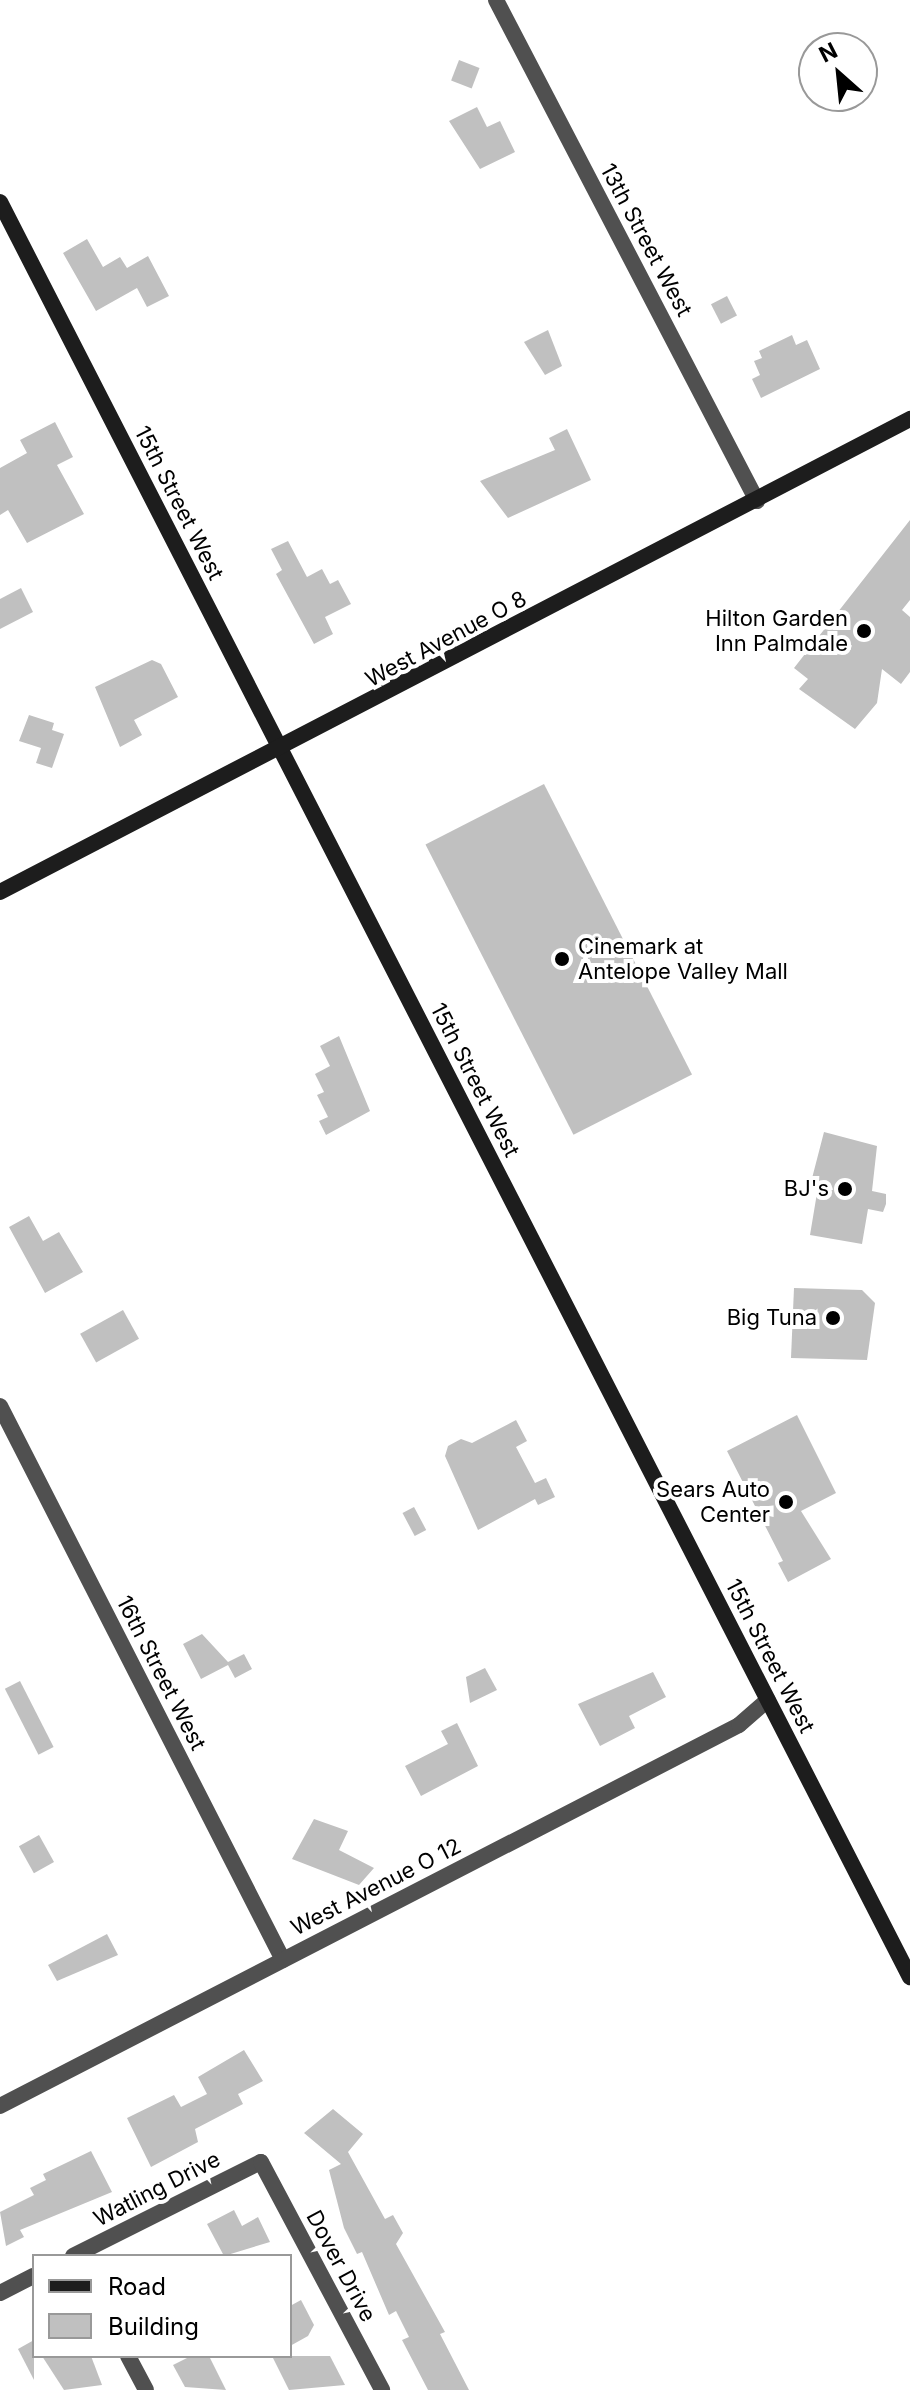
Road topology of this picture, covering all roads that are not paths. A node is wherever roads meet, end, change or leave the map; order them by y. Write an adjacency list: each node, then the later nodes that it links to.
1 (496, 0): 4 (street, 13th Street West)
2 (0, 202): 5 (street, 15th Street West)
3 (910, 419): 4 (street, West Avenue O 8)
4 (757, 501): 5 (street, West Avenue O 8)
5 (281, 750): 6 (street, West Avenue O 8); 8 (street, 15th Street West)
6 (0, 892)
7 (0, 1406): 9 (street, 16th Street West)
8 (768, 1700): 9 (street, West Avenue O 12); 10 (street, 15th Street West)
9 (283, 1960): 11 (street, West Avenue O 12)
10 (910, 1977)
11 (0, 2106)
12 (261, 2162): 13 (street, Watling Drive); 18 (street, Dover Drive)
13 (79, 2254)
14 (32, 2277): 15 (street)
15 (0, 2293)
16 (129, 2358): 17 (street)
17 (146, 2390)
18 (382, 2390)

